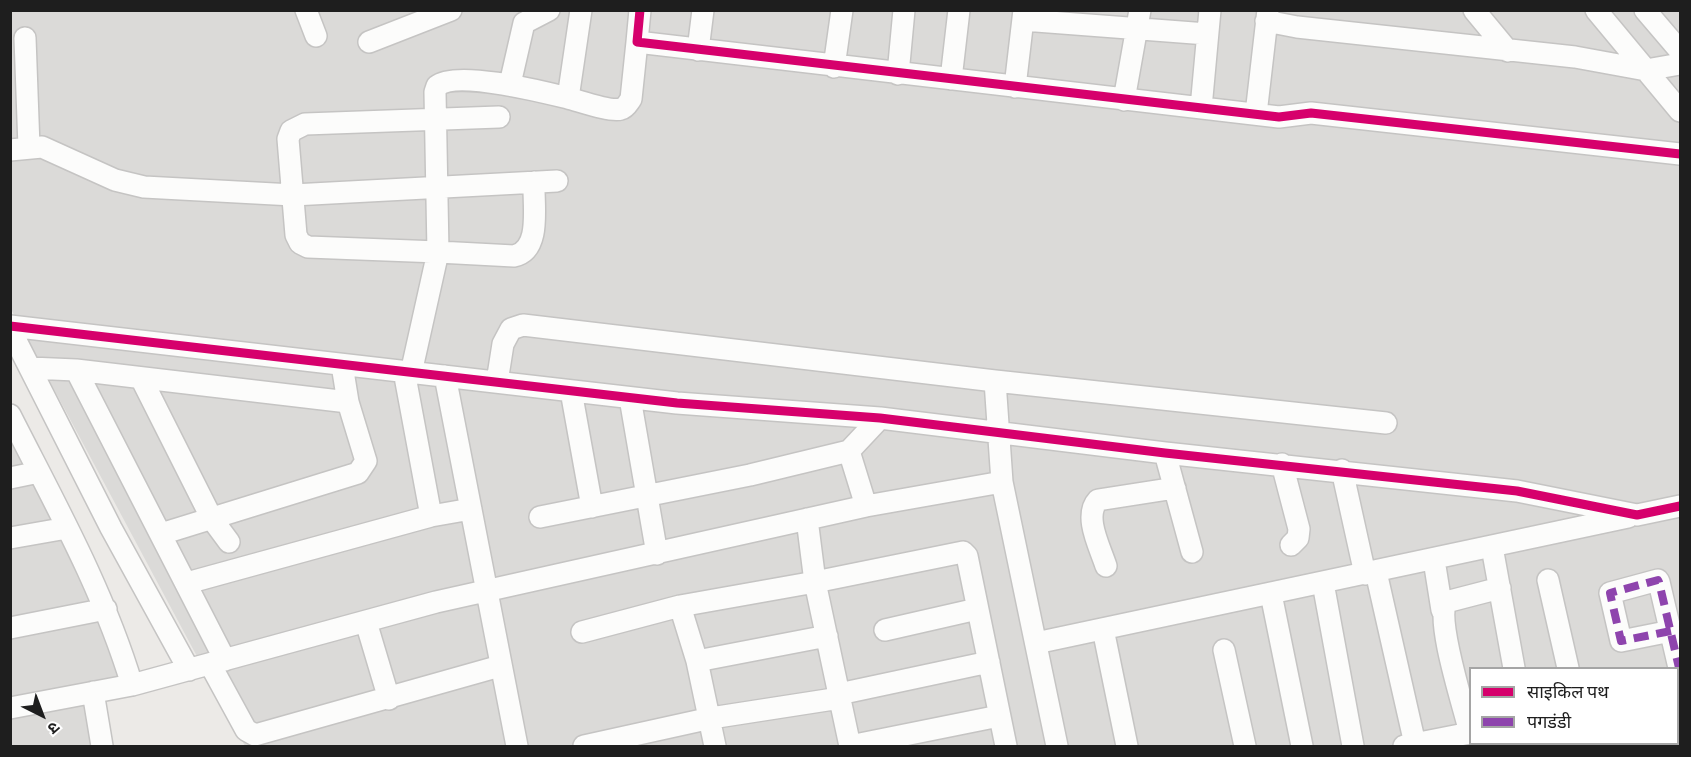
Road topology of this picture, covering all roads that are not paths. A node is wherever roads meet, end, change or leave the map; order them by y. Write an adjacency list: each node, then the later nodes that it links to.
1 (306, 10): 18 (street)
2 (451, 10): 20 (street)
3 (549, 10): 30 (street)
4 (581, 10): 32 (street)
5 (640, 10): 21 (street)
6 (703, 10): 22 (street)
7 (842, 10): 26 (street)
8 (904, 10): 28 (street)
9 (959, 10): 29 (street)
10 (1209, 10): 17 (street)
11 (1474, 10): 23 (street)
12 (1596, 10): 27 (street)
13 (1645, 10): 24 (street)
14 (1023, 15): 16 (street); 31 (street)
15 (1267, 16): 23 (street); 36 (street)
16 (1139, 20): 17 (street); 33 (street)
17 (1207, 34): 34 (street)
18 (316, 36)
19 (25, 38): 39 (street)
20 (369, 42)
21 (637, 42): 22 (street); 32 (street)
22 (698, 50): 26 (street)
23 (1508, 51): 27 (street)
24 (1680, 51)
25 (1680, 64): 27 (street)
26 (834, 67): 28 (street)
27 (1646, 69): 35 (street)
28 (898, 74): 29 (street)
29 (951, 79): 31 (street)
30 (510, 84): 32 (street); 38 (street)
31 (1015, 87): 33 (street)
32 (568, 99)
33 (1124, 100): 34 (street)
34 (1201, 108): 36 (street)
35 (1680, 111)
36 (1256, 114): 40 (street)
37 (499, 117): 38 (street)
38 (437, 119): 43 (street); 44 (street)
39 (20, 148): 44 (street)
40 (1680, 153)
41 (558, 181): 42 (street)
42 (534, 182): 43 (street); 45 (street)
43 (438, 188): 44 (street); 45 (street)
44 (293, 195): 45 (street)
45 (438, 252): 50 (street)
46 (10, 328): 47 (street); 48 (street)
47 (342, 365): 50 (street); 57 (street)
48 (30, 368): 49 (street); 118 (street)
49 (75, 370): 52 (street); 81 (street)
50 (408, 372): 51 (street); 76 (street)
51 (445, 376): 54 (street); 74 (street)
52 (141, 378): 57 (street); 78 (street)
53 (995, 381): 54 (street); 60 (street); 61 (street)
54 (497, 382): 55 (street)
55 (572, 391): 56 (street); 73 (street)
56 (630, 398): 59 (street); 70 (street)
57 (348, 402): 78 (street)
58 (10, 415): 66 (street)
59 (880, 418): 61 (street); 62 (street)
60 (1386, 423)
61 (998, 431): 63 (street); 68 (street)
62 (849, 451): 70 (street); 71 (street)
63 (1165, 453): 64 (street); 69 (street)
64 (1282, 464): 65 (street); 84 (street)
65 (1342, 470): 75 (street); 90 (street)
66 (39, 472): 67 (street); 80 (street)
67 (10, 478)
68 (1002, 482): 71 (street); 109 (street)
69 (1174, 488): 86 (street); 89 (street)
70 (647, 496): 73 (street); 87 (street)
71 (866, 506): 79 (street)
72 (1680, 506): 75 (street)
73 (592, 507): 77 (street)
74 (471, 509): 76 (street); 96 (street)
75 (1638, 515): 85 (street)
76 (431, 516): 94 (street)
77 (540, 517)
78 (212, 519): 81 (street); 83 (street)
79 (807, 519): 87 (street); 92 (street)
80 (67, 528): 82 (street); 99 (street)
81 (161, 534): 94 (street)
82 (10, 538)
83 (229, 542)
84 (1291, 545)
85 (1492, 547): 88 (street); 95 (street)
86 (1192, 552)
87 (657, 554): 96 (street)
88 (1434, 560): 90 (street); 101 (street)
89 (1106, 566)
90 (1370, 573): 93 (street); 128 (street)
91 (1548, 580): 116 (street)
92 (815, 582): 98 (street); 100 (street); 108 (street)
93 (1323, 583): 97 (street); 139 (street)
94 (187, 584): 112 (street)
95 (1500, 588): 101 (street); 115 (street)
96 (487, 591): 102 (street); 114 (street)
97 (1271, 594): 104 (street); 138 (street)
98 (680, 606): 107 (street); 111 (street)
99 (106, 609): 103 (street); 119 (street)
100 (977, 609): 105 (street); 113 (street)
101 (1442, 610): 126 (street)
102 (366, 622): 112 (street); 122 (street)
103 (10, 628)
104 (1103, 629): 109 (street); 136 (street)
105 (885, 630)
106 (1671, 631): 117 (street)
107 (582, 632)
108 (827, 636): 111 (street); 121 (street)
109 (1036, 643): 135 (street)
110 (1224, 650): 137 (street)
111 (697, 661): 125 (street)
112 (218, 662): 118 (street); 122 (street)
113 (988, 662): 121 (street); 124 (street)
114 (500, 666): 122 (street); 131 (street)
115 (1514, 667)
116 (1568, 667)
117 (1679, 667)
118 (189, 670): 119 (street)
119 (132, 685): 120 (street)
120 (93, 692): 123 (street); 130 (street)
121 (839, 696): 125 (street); 129 (street)
122 (389, 699)
123 (10, 708)
124 (999, 716): 129 (street); 134 (street)
125 (711, 718): 132 (street); 133 (street)
126 (1469, 729)
127 (1469, 733): 128 (street)
128 (1410, 745)
129 (850, 746)
130 (102, 747)
131 (517, 747)
132 (584, 747)
133 (715, 747)
134 (1006, 747)
135 (1057, 747)
136 (1126, 747)
137 (1245, 747)
138 (1302, 747)
139 (1353, 747)

